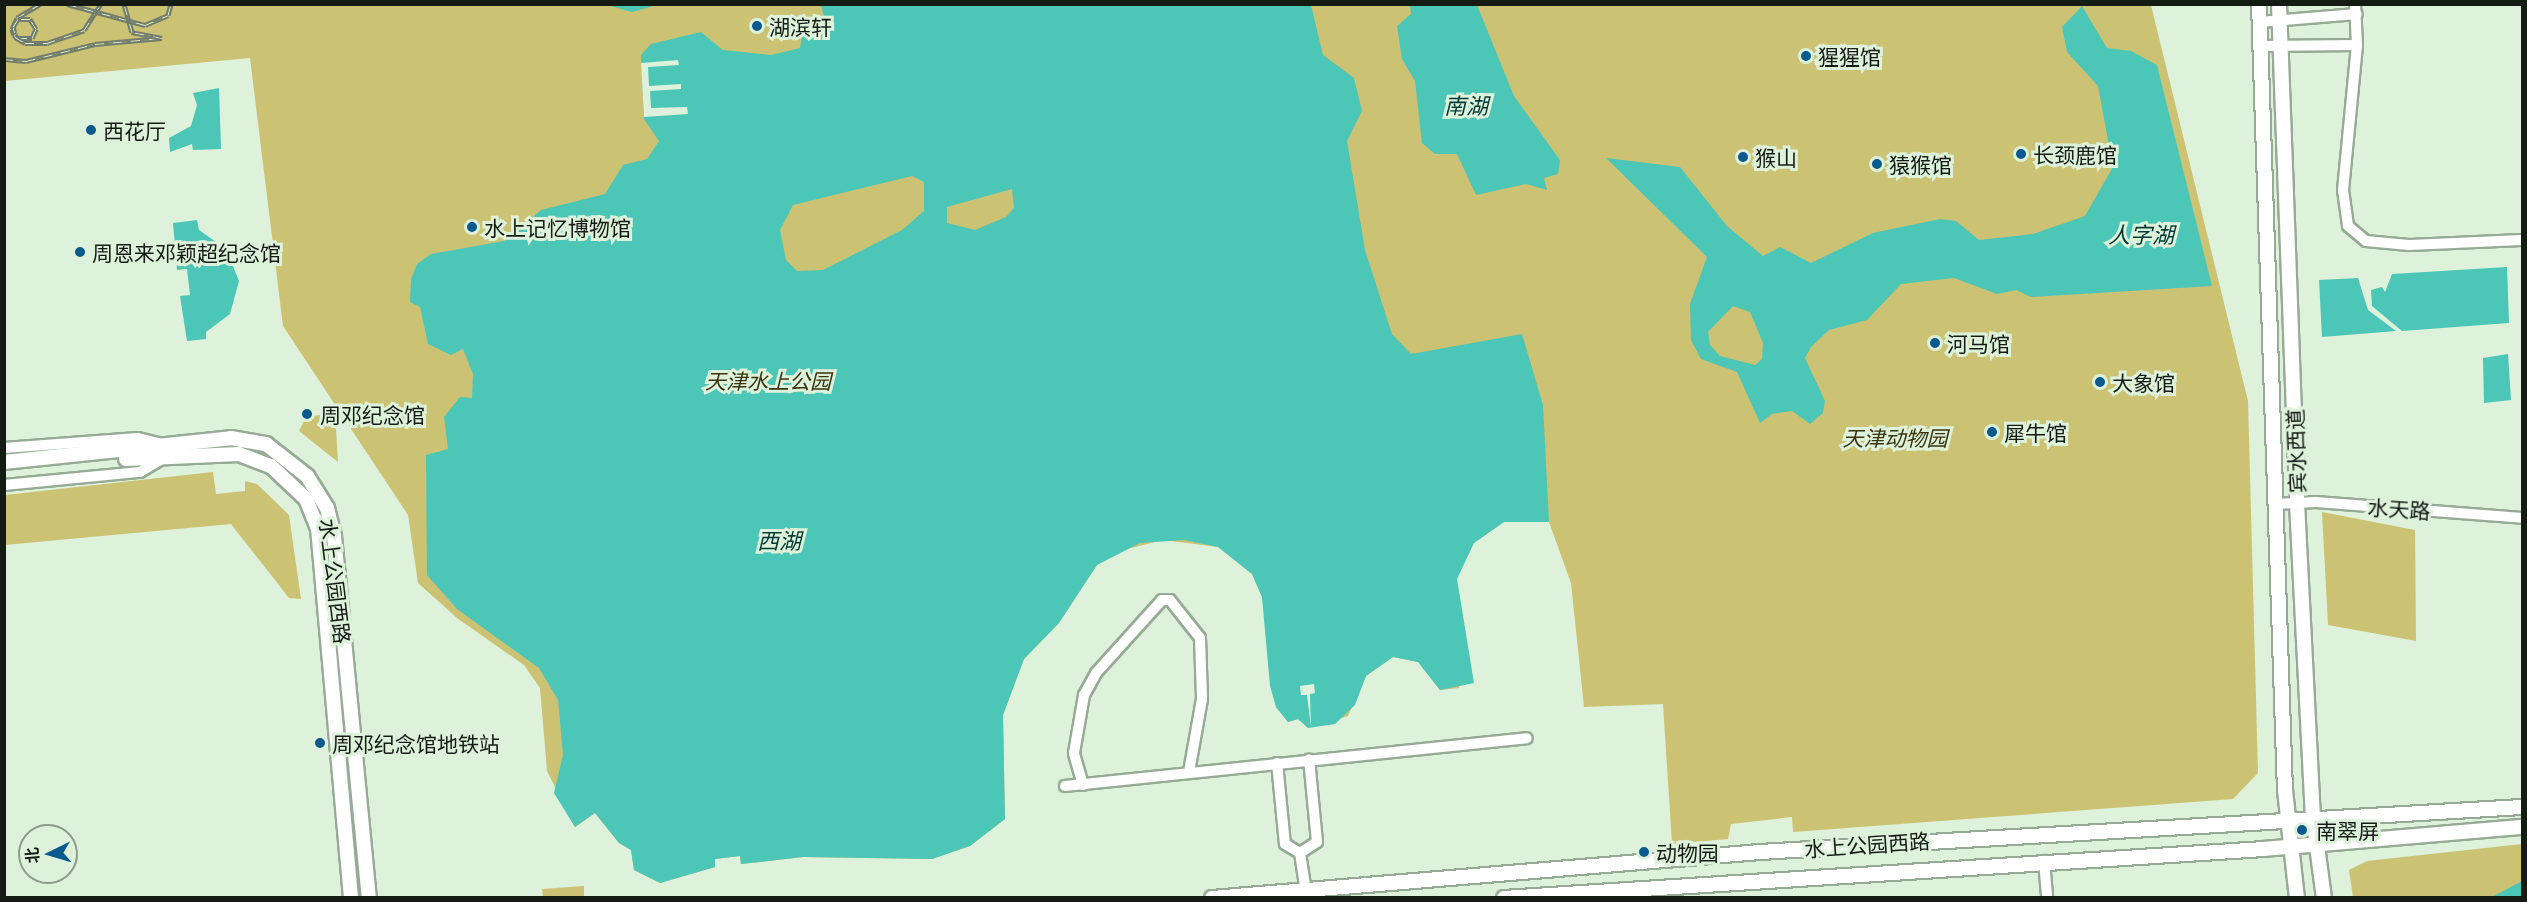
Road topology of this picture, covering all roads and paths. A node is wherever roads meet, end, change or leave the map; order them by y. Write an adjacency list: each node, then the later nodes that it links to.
1 (2259, 4): 5 (main road, 宾水西道)
2 (2279, 4): 4 (main road, 宾水西道)
3 (2356, 9): 4 (street); 7 (street)
4 (2280, 20): 5 (street); 6 (main road, 宾水西道)
5 (2260, 22): 8 (main road, 宾水西道)
6 (2281, 45): 7 (street); 8 (street); 15 (main road, 宾水西道)
7 (2357, 45): 9 (street)
8 (2260, 46): 16 (main road, 宾水西道)
9 (2523, 240)
10 (4, 448): 11 (street)
11 (162, 451): 12 (main road, 水上公园西路); 13 (main road, 水上公园西路); 14 (street); 34 (main road, 水上公园西路); 35 (main road, 水上公园西路)
12 (4, 462)
13 (4, 471)
14 (4, 485)
15 (2297, 503): 16 (street, 水天路); 17 (street, 水天路); 25 (main road, 宾水西道)
16 (2275, 504): 26 (main road, 宾水西道)
17 (2523, 518)
18 (1527, 738): 19 (street)
19 (1309, 759): 20 (street); 30 (street)
20 (1277, 763): 21 (street); 30 (street)
21 (1189, 772): 22 (street); 22 (street)
22 (1083, 784): 23 (street)
23 (1065, 786)
24 (2523, 807): 25 (main road, 水上公园西路)
25 (2313, 816): 26 (main road, 水上公园西路); 28 (main road, 宾水西道)
26 (2287, 817): 29 (main road, 宾水西道); 32 (main road, 水上公园西路)
27 (2523, 827): 28 (main road, 水上公园西路)
28 (2316, 845): 29 (main road, 水上公园西路); 40 (main road, 宾水西道)
29 (2288, 847): 31 (main road, 水上公园西路); 39 (main road, 宾水西道)
30 (1300, 853): 32 (street)
31 (2044, 861): 33 (main road, 水上公园西路); 38 (street)
32 (1305, 894): 36 (main road, 水上公园西路)
33 (1578, 895): 37 (main road, 水上公园西路)
34 (351, 897)
35 (369, 897)
36 (1212, 897)
37 (1504, 897)
38 (2047, 897)
39 (2298, 897)
40 (2324, 897)

